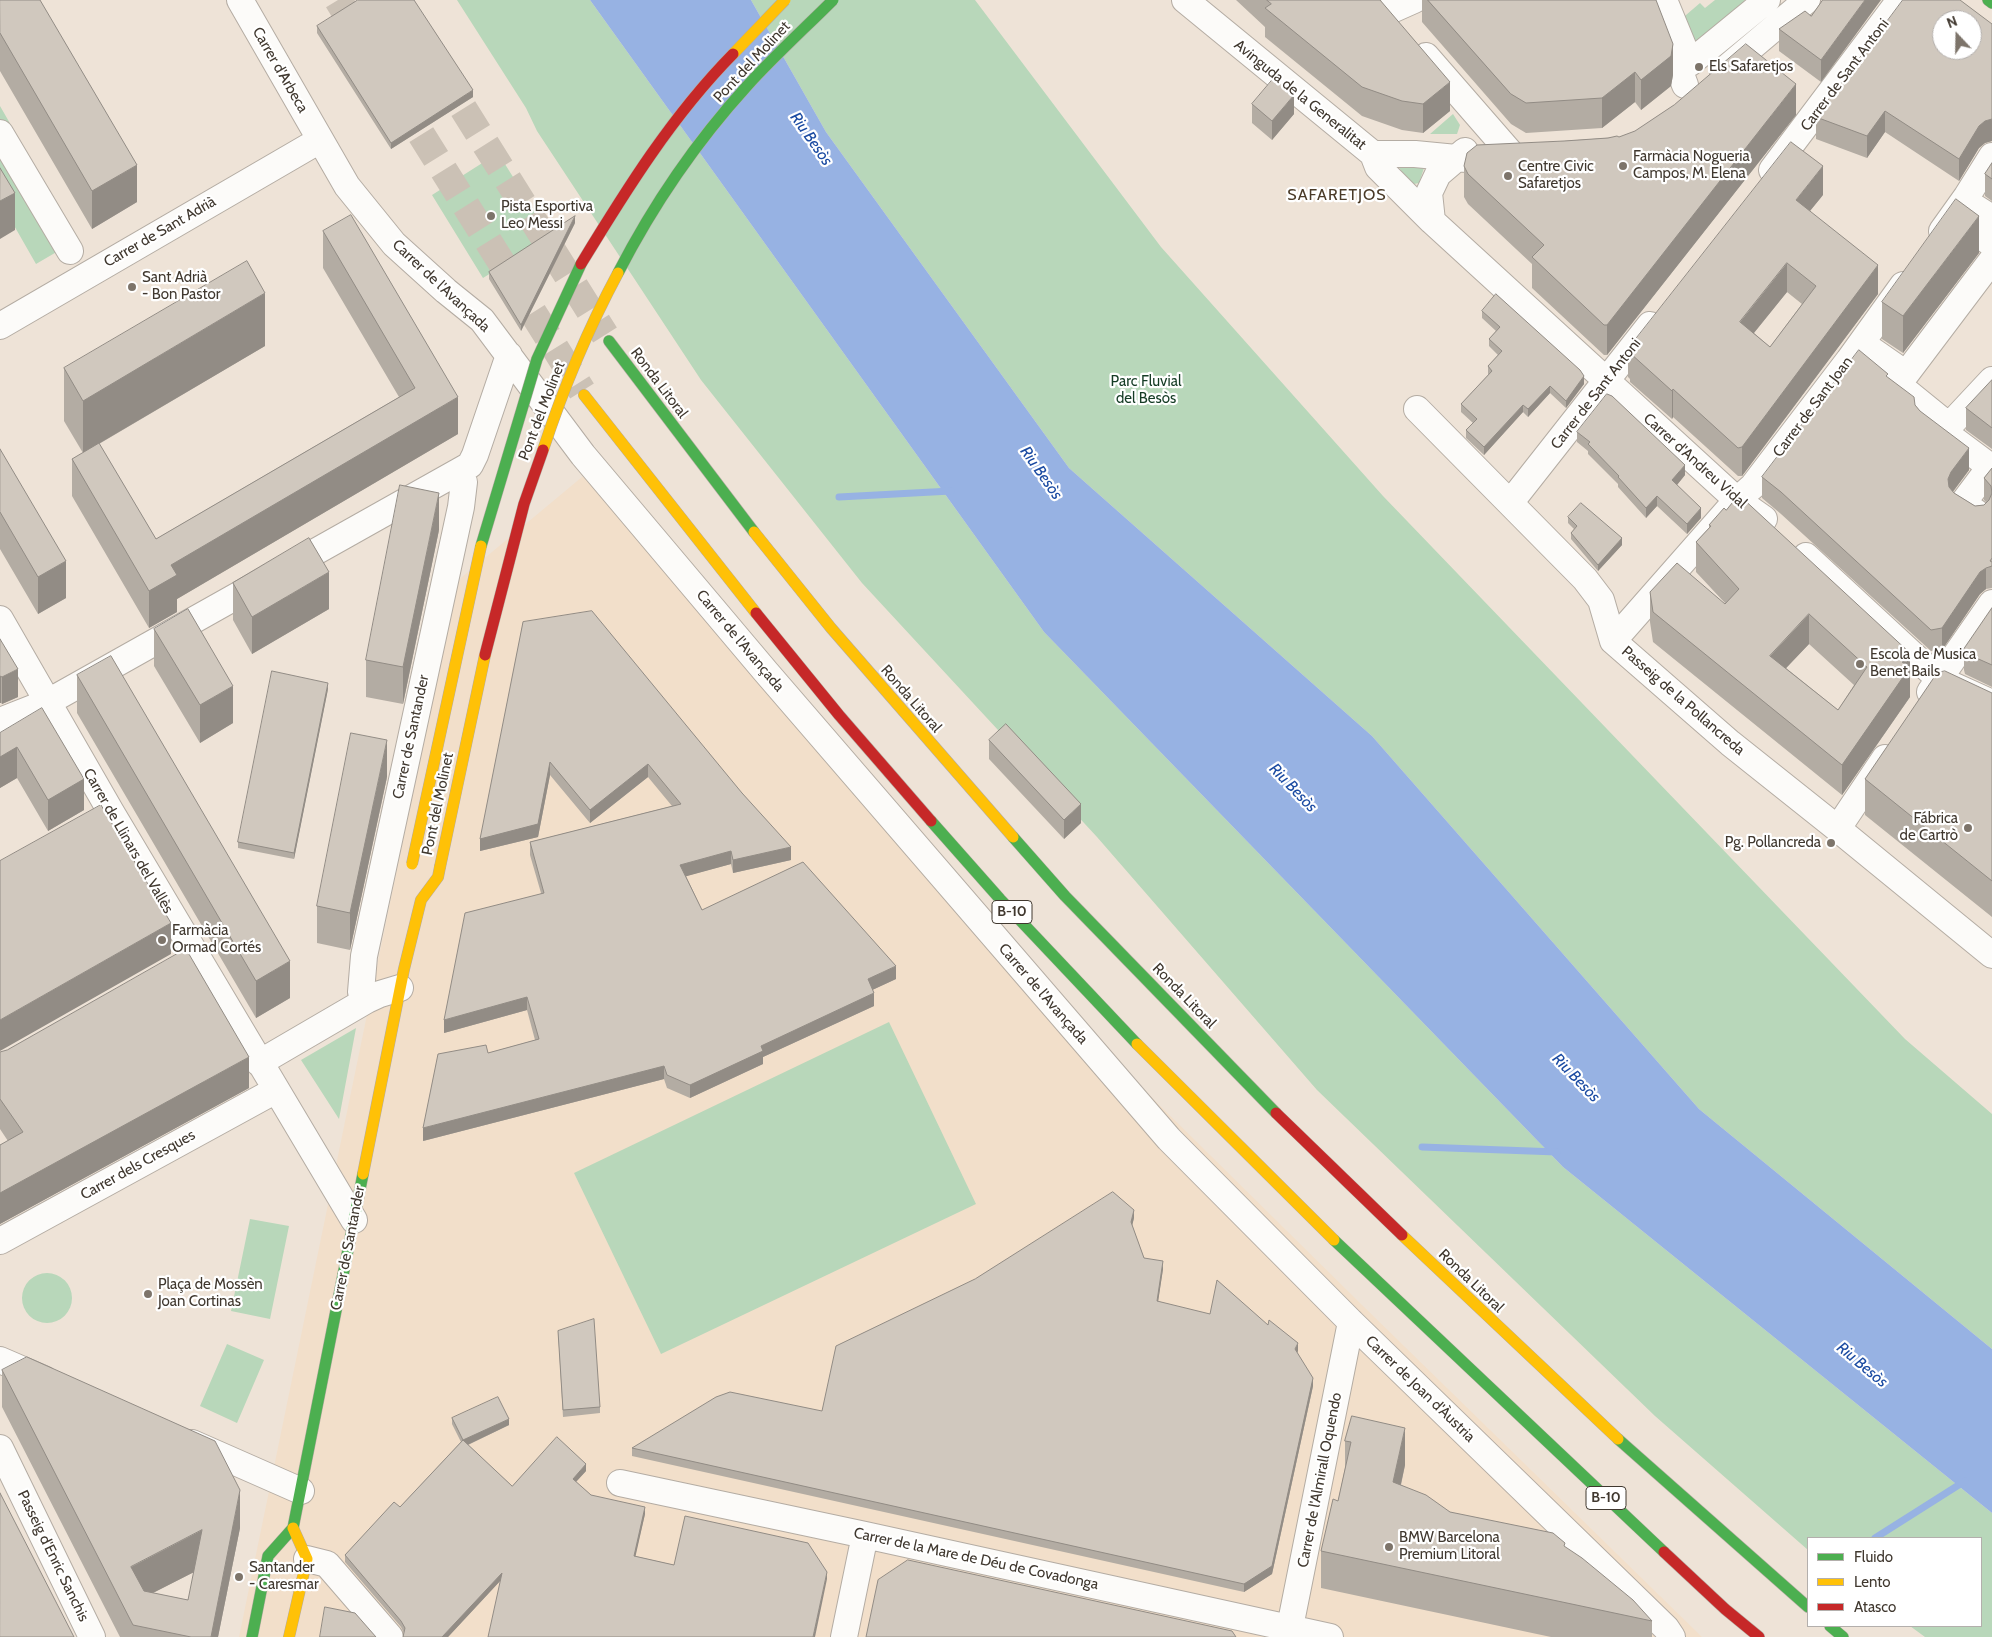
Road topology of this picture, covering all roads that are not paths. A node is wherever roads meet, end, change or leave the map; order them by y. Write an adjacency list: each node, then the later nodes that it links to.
1 (240, 0): 18 (street, Carrer d'Arbeca)
2 (785, 0): 52 (main road, Pont del Molinet, bridge)
3 (832, 0): 54 (main road, Pont del Molinet, bridge)
4 (1185, 0): 19 (street, Avinguda de la Generalitat)
5 (1414, 0): 13 (street)
6 (1652, 0): 14 (street)
7 (1664, 0): 8 (street)
8 (1767, 0)
9 (1807, 0): 15 (street)
10 (1900, 0): 22 (street, Carrer de Sant Antoni)
11 (1988, 0): 12 (main road)
12 (1992, 3)
13 (1382, 6): 16 (street)
14 (1685, 85)
15 (1676, 110)
16 (1489, 128): 21 (street); 21 (street, Avinguda de la Generalitat)
17 (0, 133): 26 (street)
18 (320, 140): 29 (street, Carrer de Sant Adrià); 31 (street, Carrer de l'Avançada)
19 (1373, 154): 21 (street, Avinguda de la Generalitat); 24 (street, Carrer d'Andreu Vidal)
20 (1992, 156): 32 (street, Carrer de Sant Joan)
21 (1458, 158): 24 (street)
22 (1757, 189)
23 (1992, 218): 25 (street)
24 (1432, 221): 33 (street, Carrer d'Andreu Vidal)
25 (1992, 244)
26 (70, 251)
27 (1992, 260): 34 (street)
28 (1664, 306): 33 (street, Carrer de Sant Antoni)
29 (0, 326)
30 (609, 340): 71 (main road, Ronda Litoral)
31 (509, 355): 46 (street); 58 (street, Carrer de l'Avançada)
32 (1849, 360): 37 (street); 39 (street, Carrer de Sant Joan)
33 (1606, 380): 39 (street, Carrer d'Andreu Vidal); 40 (street, Carrer de Sant Antoni)
34 (1992, 380)
35 (584, 395): 72 (main road, B-10)
36 (1417, 409): 40 (street, Passeig de la Pollancreda)
37 (1991, 468): 41 (street)
38 (464, 482): 55 (street, Carrer de Santander)
39 (1737, 500): 44 (street, Carrer de Sant Joan); 45 (street, Carrer d'Andreu Vidal)
40 (1510, 503): 44 (street, Passeig de la Pollancreda)
41 (1977, 513)
42 (1992, 602): 45 (street)
43 (0, 619): 46 (street, Carrer de Llinars del Vallès)
44 (1613, 641): 51 (street, Passeig de la Pollancreda)
45 (1939, 679): 47 (street, Carrer d'Andreu Vidal); 48 (street)
46 (48, 702): 49 (street); 56 (street, Carrer de Llinars del Vallès)
47 (1992, 703)
48 (1916, 712)
49 (0, 721)
50 (1900, 736): 51 (street)
51 (1838, 828): 53 (street, Passeig de la Pollancreda)
52 (410, 874)
53 (1992, 955)
54 (402, 978): 56 (street); 59 (main road, Carrer de Santander)
55 (361, 992)
56 (259, 1063): 57 (street, Carrer de Llinars del Vallès)
57 (276, 1090): 59 (street, Carrer de Llinars del Vallès); 60 (street, Carrer dels Cresques)
58 (1168, 1139): 61 (street, Carrer de Joan d'Àustria)
59 (354, 1220): 67 (main road, Carrer de Santander)
60 (0, 1241)
61 (1351, 1322): 74 (street, Carrer de l'Almirall Oquendo); 81 (street, Carrer de Joan d'Àustria)
62 (0, 1360): 63 (street)
63 (62, 1387)
64 (171, 1435): 67 (street)
65 (0, 1448): 75 (street, Passeig d'Enric Sanchis)
66 (620, 1483): 69 (street, Carrer de la Mare de Déu de Covadonga)
67 (301, 1491): 68 (main road, Carrer de Santander)
68 (293, 1528): 70 (main road); 76 (main road, Carrer de Santander)
69 (866, 1534): 74 (street, Carrer de la Mare de Déu de Covadonga); 79 (street)
70 (306, 1559): 77 (main road); 78 (street)
71 (1807, 1605)
72 (1726, 1609): 82 (main road); 83 (main road, B-10)
73 (1831, 1627): 84 (main road)
74 (1289, 1633): 80 (street, Carrer de la Mare de Déu de Covadonga)
75 (92, 1637)
76 (252, 1637)
77 (289, 1637)
78 (390, 1637)
79 (844, 1637)
80 (1330, 1637)
81 (1672, 1637)
82 (1742, 1637)
83 (1759, 1637)
84 (1843, 1637)

